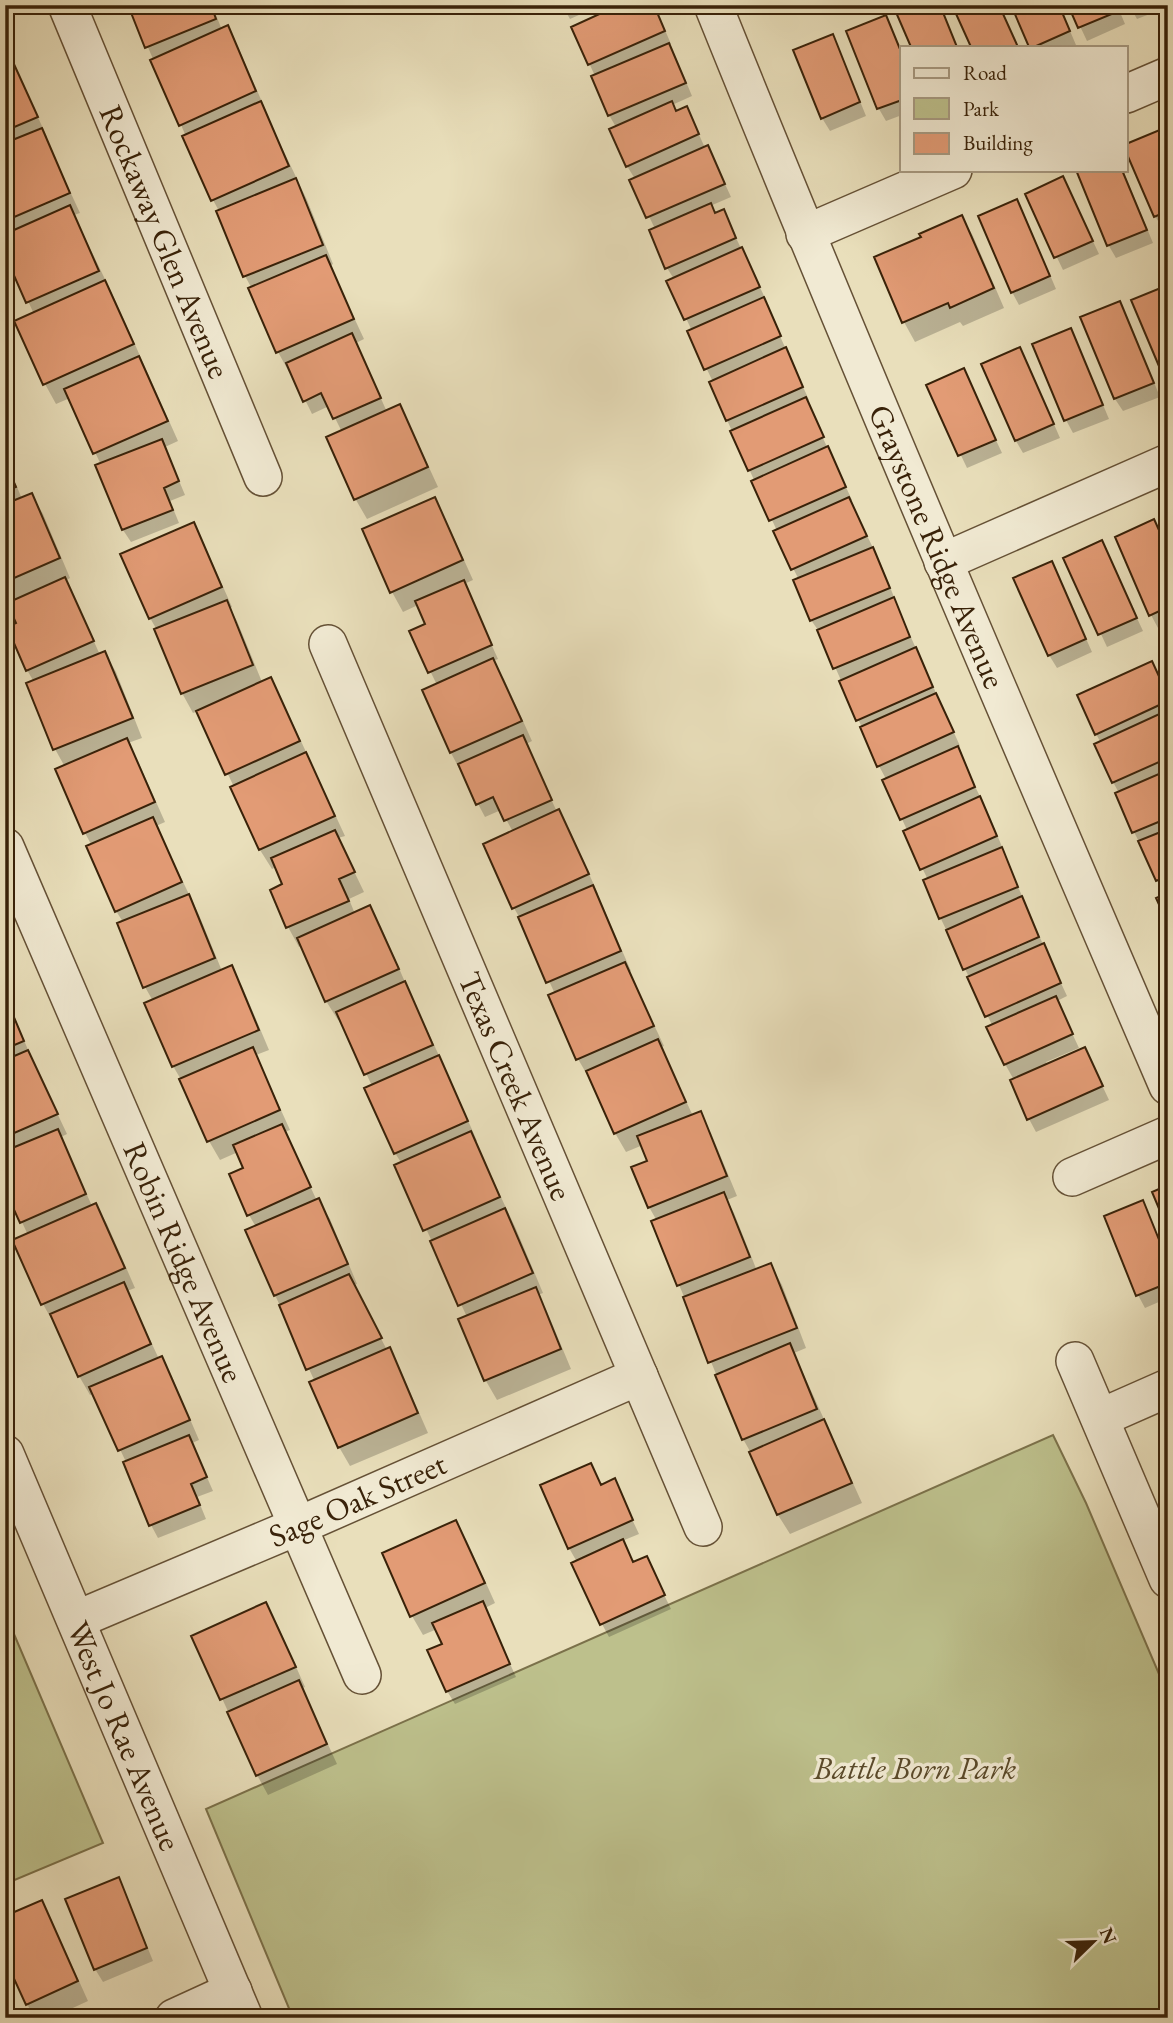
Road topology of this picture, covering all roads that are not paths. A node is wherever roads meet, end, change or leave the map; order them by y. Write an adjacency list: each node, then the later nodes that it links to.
1 (67, 5): 8 (street, Rockaway Glen Avenue)
2 (713, 5): 6 (street, Graystone Ridge Avenue)
3 (1168, 76): 4 (street)
4 (1128, 93)
5 (948, 172): 6 (street)
6 (805, 234): 9 (street, Graystone Ridge Avenue)
7 (1168, 463): 9 (street)
8 (263, 477)
9 (943, 562): 12 (street, Graystone Ridge Avenue)
10 (328, 644): 16 (street, Texas Creek Avenue)
11 (5, 847): 20 (street, Robin Ridge Avenue)
12 (1168, 1086)
13 (1168, 1135): 14 (street)
14 (1072, 1177)
15 (1075, 1361): 18 (street)
16 (639, 1376): 20 (street, Sage Oak Street); 21 (street, Texas Creek Avenue)
17 (1168, 1388): 18 (street)
18 (1100, 1418): 22 (street)
19 (5, 1454): 23 (street, West Jo Rae Avenue)
20 (298, 1527): 23 (street, Sage Oak Street); 24 (street, Robin Ridge Avenue)
21 (703, 1527)
22 (1168, 1579)
23 (76, 1620): 25 (street, West Jo Rae Avenue)
24 (362, 1675)
25 (239, 2005): 26 (street)
26 (174, 2018)

